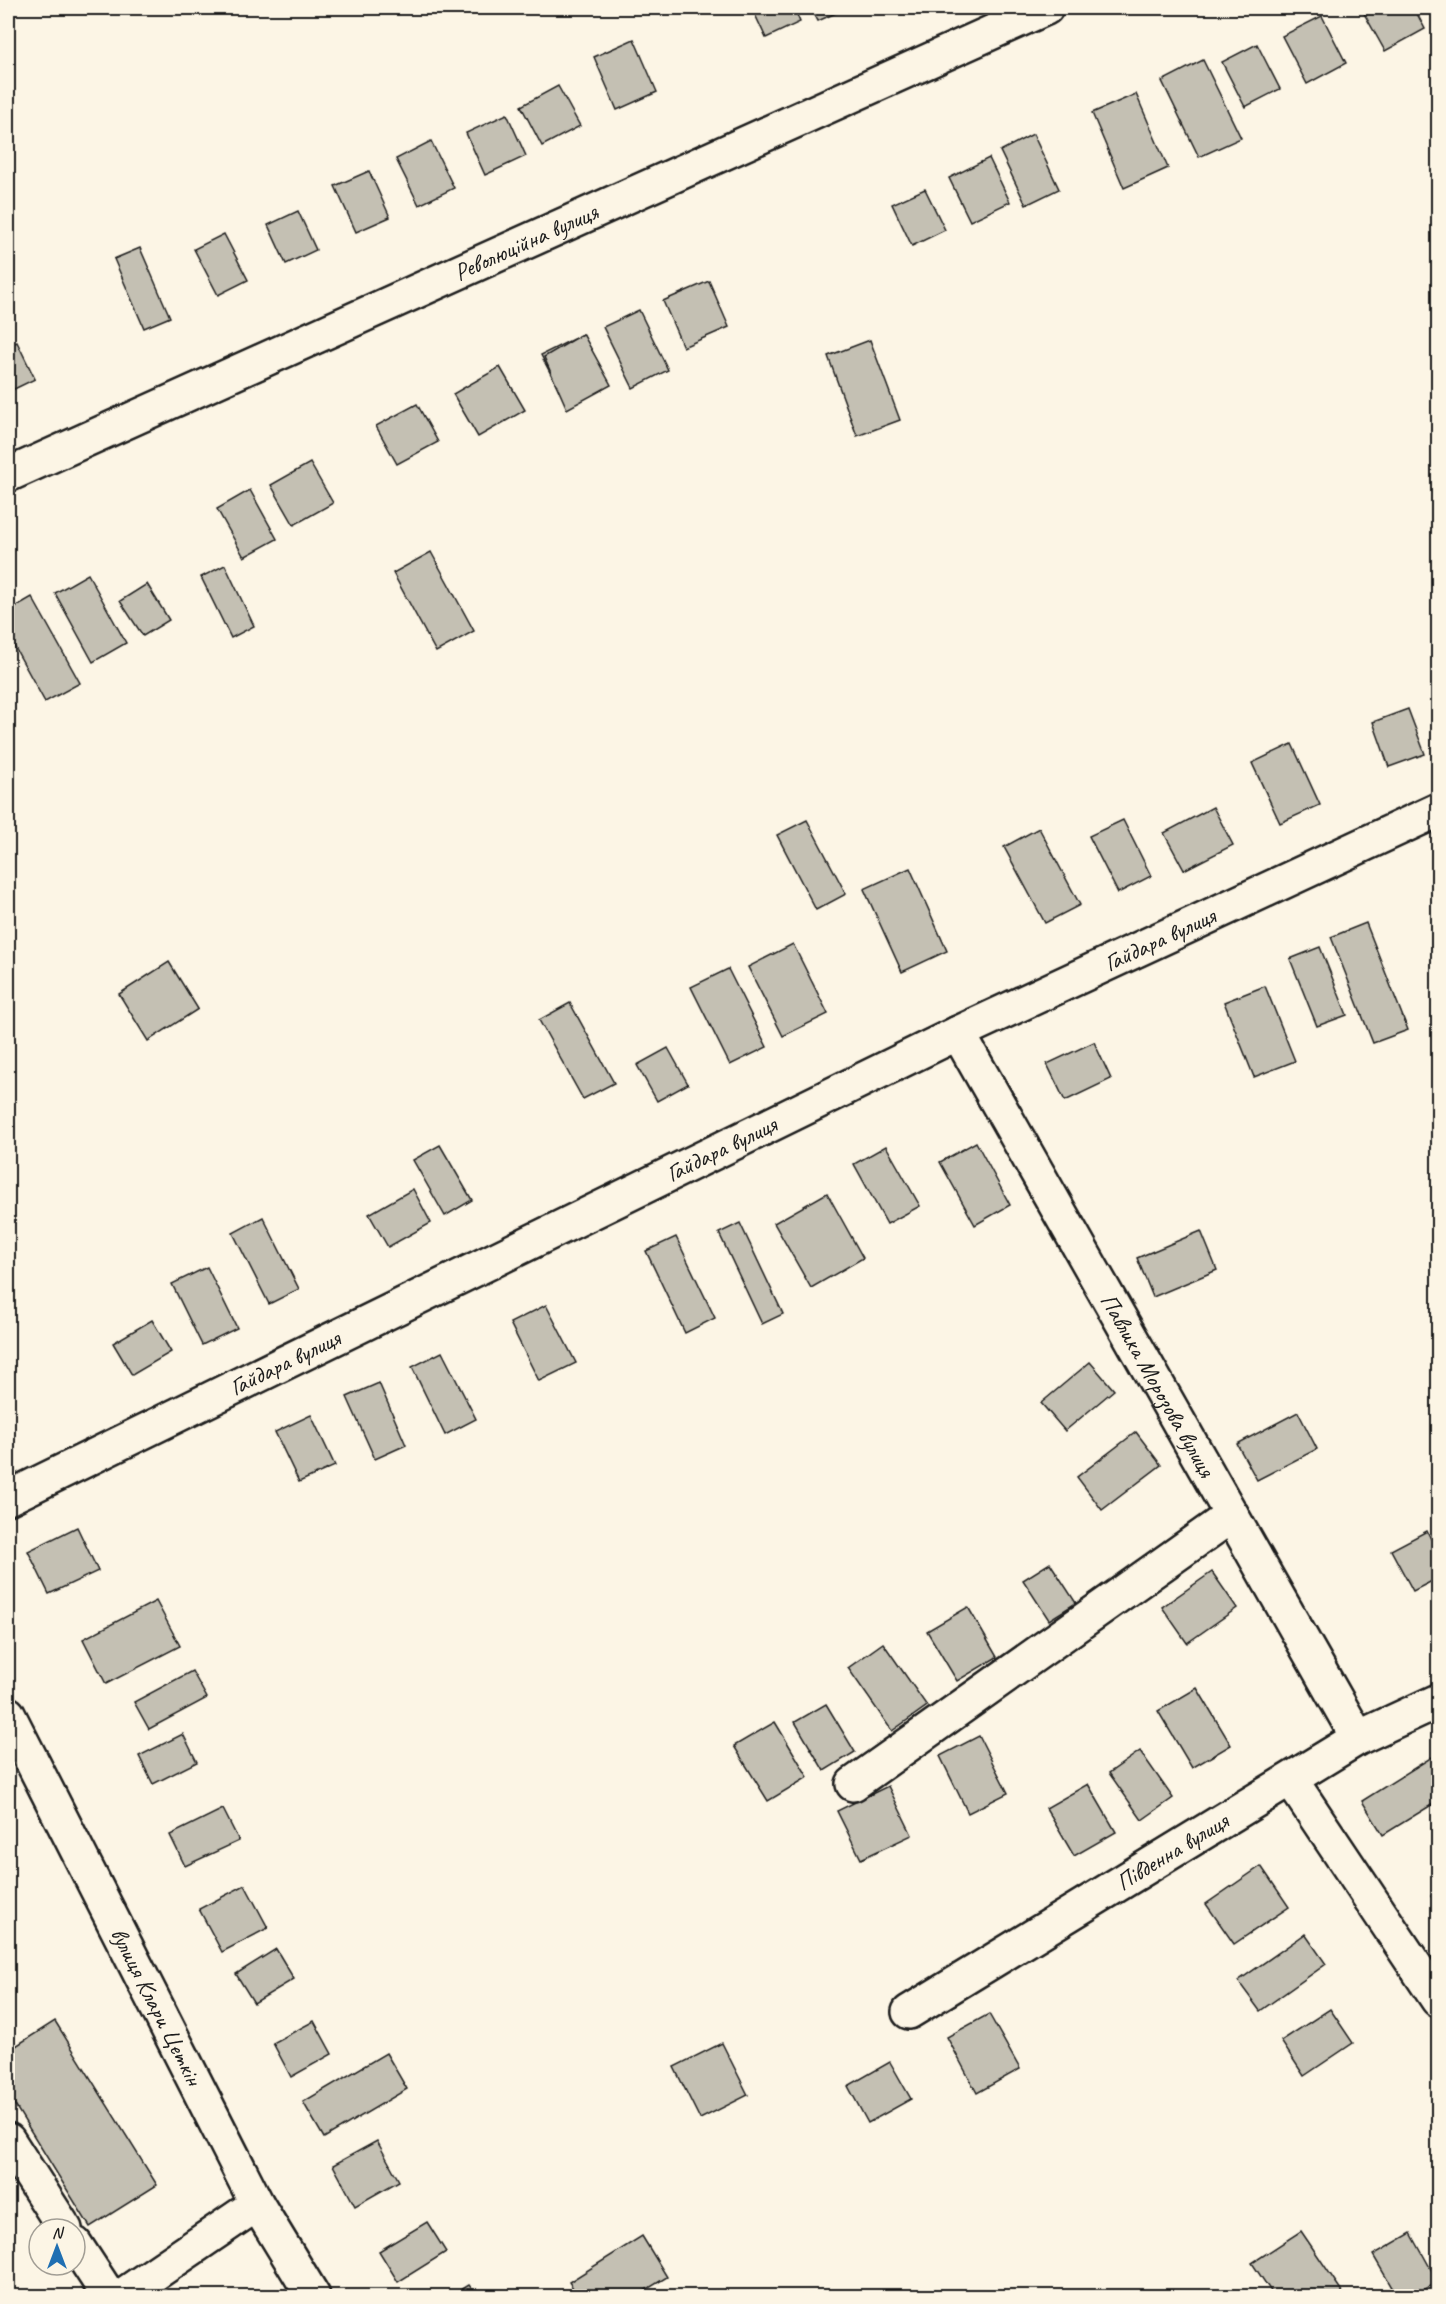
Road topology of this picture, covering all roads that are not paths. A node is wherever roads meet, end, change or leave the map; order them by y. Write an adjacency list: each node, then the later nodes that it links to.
1 (1047, 8): 2 (street, Революційна вулиця)
2 (8, 476)
3 (1438, 810): 4 (street, Гайдара вулиця)
4 (958, 1033): 5 (street, Гайдара вулиця); 6 (street, Павлика Морозова вулиця)
5 (8, 1498)
6 (1232, 1515): 9 (street, Павлика Морозова вулиця); 11 (street)
7 (1438, 1701): 9 (street, Південна вулиця)
8 (8, 1714): 15 (street, вулиця Клари Цеткін)
9 (1358, 1738): 10 (street, Південна вулиця)
10 (1292, 1780): 12 (street); 13 (street, Південна вулиця)
11 (853, 1784)
12 (1438, 2000)
13 (909, 2012)
14 (8, 2140): 16 (street)
15 (257, 2204): 19 (street); 20 (street, вулиця Клари Цеткін)
16 (57, 2217)
17 (87, 2262): 18 (street)
18 (109, 2296)
19 (122, 2296)
20 (313, 2296)

